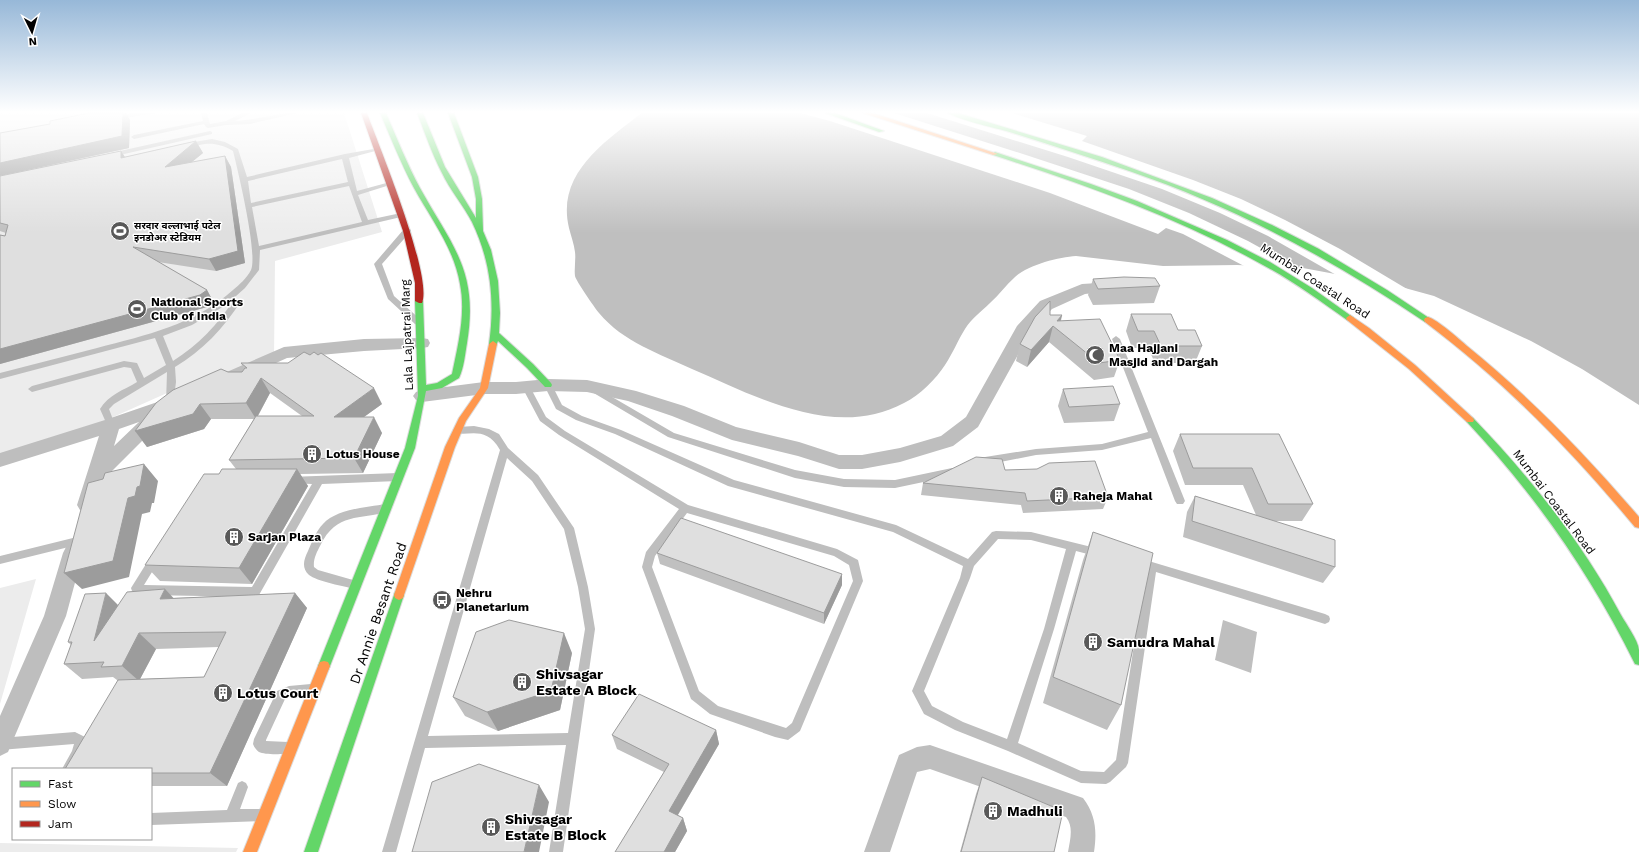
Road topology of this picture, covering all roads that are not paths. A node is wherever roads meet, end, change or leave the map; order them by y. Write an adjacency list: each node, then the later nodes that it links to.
1 (124, 153): 12 (lane)
2 (157, 153): 13 (lane)
3 (237, 153): 14 (lane)
4 (360, 153): 11 (lane)
5 (378, 153): 16 (main road, Lala Lajpatrai Marg)
6 (400, 153): 40 (main road)
7 (436, 153): 23 (main road)
8 (466, 153): 23 (main road)
9 (991, 153): 21 (main road, Mumbai Coastal Road)
10 (1083, 153): 56 (main road, Mumbai Coastal Road)
11 (345, 156): 14 (lane); 15 (lane)
12 (101, 157)
13 (114, 162)
14 (244, 180): 19 (lane)
15 (351, 182): 18 (lane); 19 (lane)
16 (390, 184): 18 (lane); 20 (main road, Lala Lajpatrai Marg)
17 (1065, 187): 21 (main road)
18 (354, 194): 22 (lane)
19 (248, 206): 25 (lane)
20 (401, 215): 22 (lane); 24 (main road, Lala Lajpatrai Marg)
21 (1178, 219): 65 (main road, Mumbai Coastal Road)
22 (366, 223): 25 (lane)
23 (480, 230): 29 (main road)
24 (407, 231): 28 (main road, Lala Lajpatrai Marg); 28 (lane)
25 (256, 249): 30 (lane)
26 (1133, 287): 36 (street)
27 (237, 301): 32 (lane)
28 (421, 333): 40 (main road, Lala Lajpatrai Marg); 41 (street)
29 (495, 334): 35 (main road); 39 (main road)
30 (158, 335): 32 (lane); 33 (lane)
31 (1116, 339): 44 (lane)
32 (171, 367): 34 (lane); 41 (lane)
33 (0, 376)
34 (142, 384): 38 (lane); 42 (lane)
35 (548, 385): 36 (street); 37 (street); 61 (lane)
36 (587, 386): 48 (lane)
37 (526, 387): 39 (street); 55 (lane)
38 (32, 388)
39 (484, 388): 40 (street); 43 (main road, Dr Annie Besant Road)
40 (422, 393): 50 (main road)
41 (170, 403): 42 (street); 49 (street)
42 (111, 425): 46 (street); 49 (street)
43 (458, 430): 45 (lane); 78 (main road, Dr Annie Besant Road)
44 (1154, 434): 47 (lane); 53 (lane)
45 (505, 450): 67 (lane); 68 (lane)
46 (0, 460)
47 (973, 464)
48 (959, 469)
49 (95, 478): 57 (street)
50 (398, 478): 52 (lane); 54 (main road)
51 (281, 480): 52 (lane)
52 (319, 480): 59 (lane)
53 (1180, 501)
54 (386, 508): 63 (main road); 63 (lane)
55 (685, 508): 55 (lane)
56 (1639, 524)
57 (80, 530): 60 (lane); 69 (street)
58 (1072, 546): 61 (lane); 62 (lane); 70 (lane)
59 (162, 548)
60 (0, 560)
61 (969, 564): 70 (lane)
62 (1152, 566): 64 (lane); 70 (lane)
63 (356, 585): 66 (main road)
64 (1325, 619)
65 (1639, 660)
66 (315, 689): 71 (main road); 71 (lane)
67 (574, 739): 68 (lane); 80 (lane)
68 (421, 742): 79 (lane)
69 (0, 744): 72 (lane)
70 (1011, 746)
71 (291, 748): 74 (main road)
72 (69, 768)
73 (242, 787): 75 (lane)
74 (265, 815): 75 (lane); 77 (main road)
75 (231, 816): 76 (lane)
76 (152, 819)
77 (250, 852)
78 (311, 852)
79 (389, 852)
80 (556, 852)
81 (877, 852): 82 (street)
82 (1081, 852)

